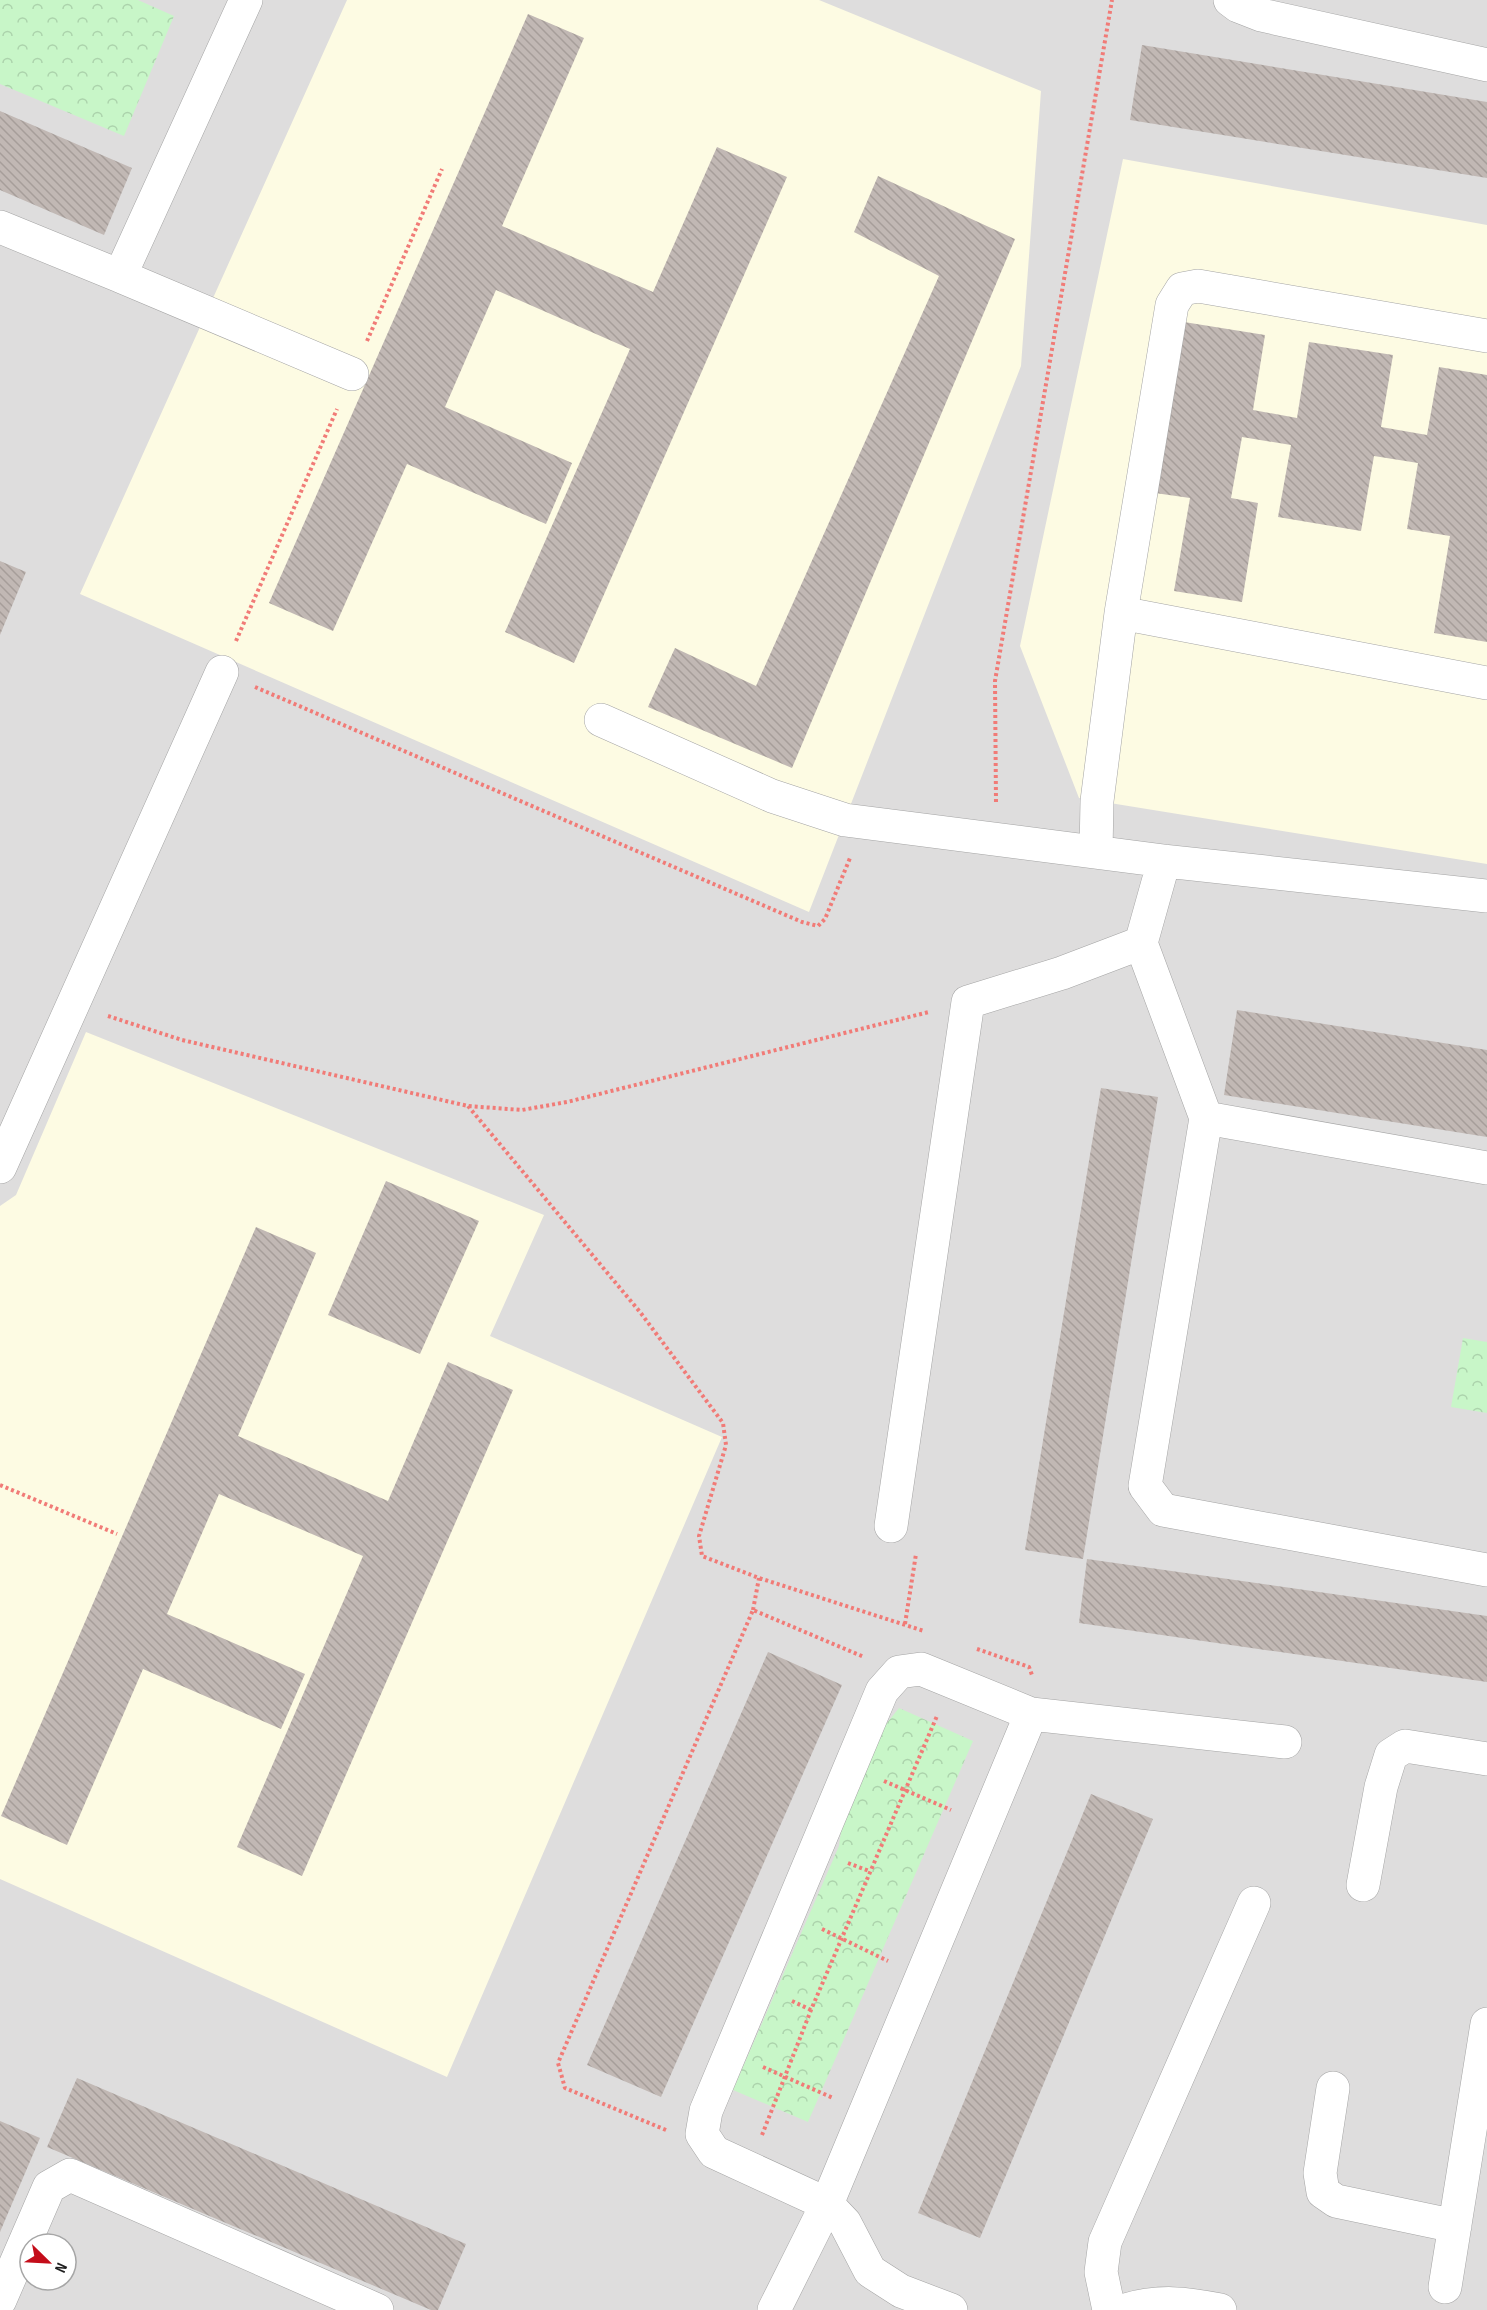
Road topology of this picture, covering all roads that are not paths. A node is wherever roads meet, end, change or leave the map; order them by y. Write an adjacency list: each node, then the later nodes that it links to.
1 (246, 0): 5 (lane)
2 (1230, 0): 3 (lane)
3 (1487, 65)
4 (0, 227): 5 (lane)
5 (120, 276): 7 (lane)
6 (1487, 336): 8 (lane)
7 (352, 374)
8 (1121, 613): 10 (lane); 12 (lane)
9 (222, 672): 17 (lane)
10 (1487, 683)
11 (601, 720): 12 (lane)
12 (1096, 852): 13 (lane)
13 (1164, 861): 14 (lane); 15 (lane)
14 (1487, 896)
15 (1141, 943): 16 (lane); 19 (lane)
16 (1206, 1118): 18 (lane); 20 (lane)
17 (0, 1167)
18 (1487, 1168)
19 (891, 1526)
20 (1487, 1570)
21 (1031, 1714): 22 (lane); 28 (lane); 28 (lane)
22 (1285, 1742)
23 (1487, 1759): 24 (lane)
24 (1363, 1885)
25 (1254, 1903): 35 (lane)
26 (1487, 2024): 29 (lane)
27 (1333, 2088): 29 (lane)
28 (827, 2204): 33 (lane); 34 (lane)
29 (1455, 2226): 30 (lane)
30 (1446, 2288)
31 (0, 2300): 32 (lane)
32 (377, 2310)
33 (774, 2310)
34 (951, 2310)
35 (1109, 2310)
36 (1125, 2310): 37 (lane)
37 (1220, 2310)

